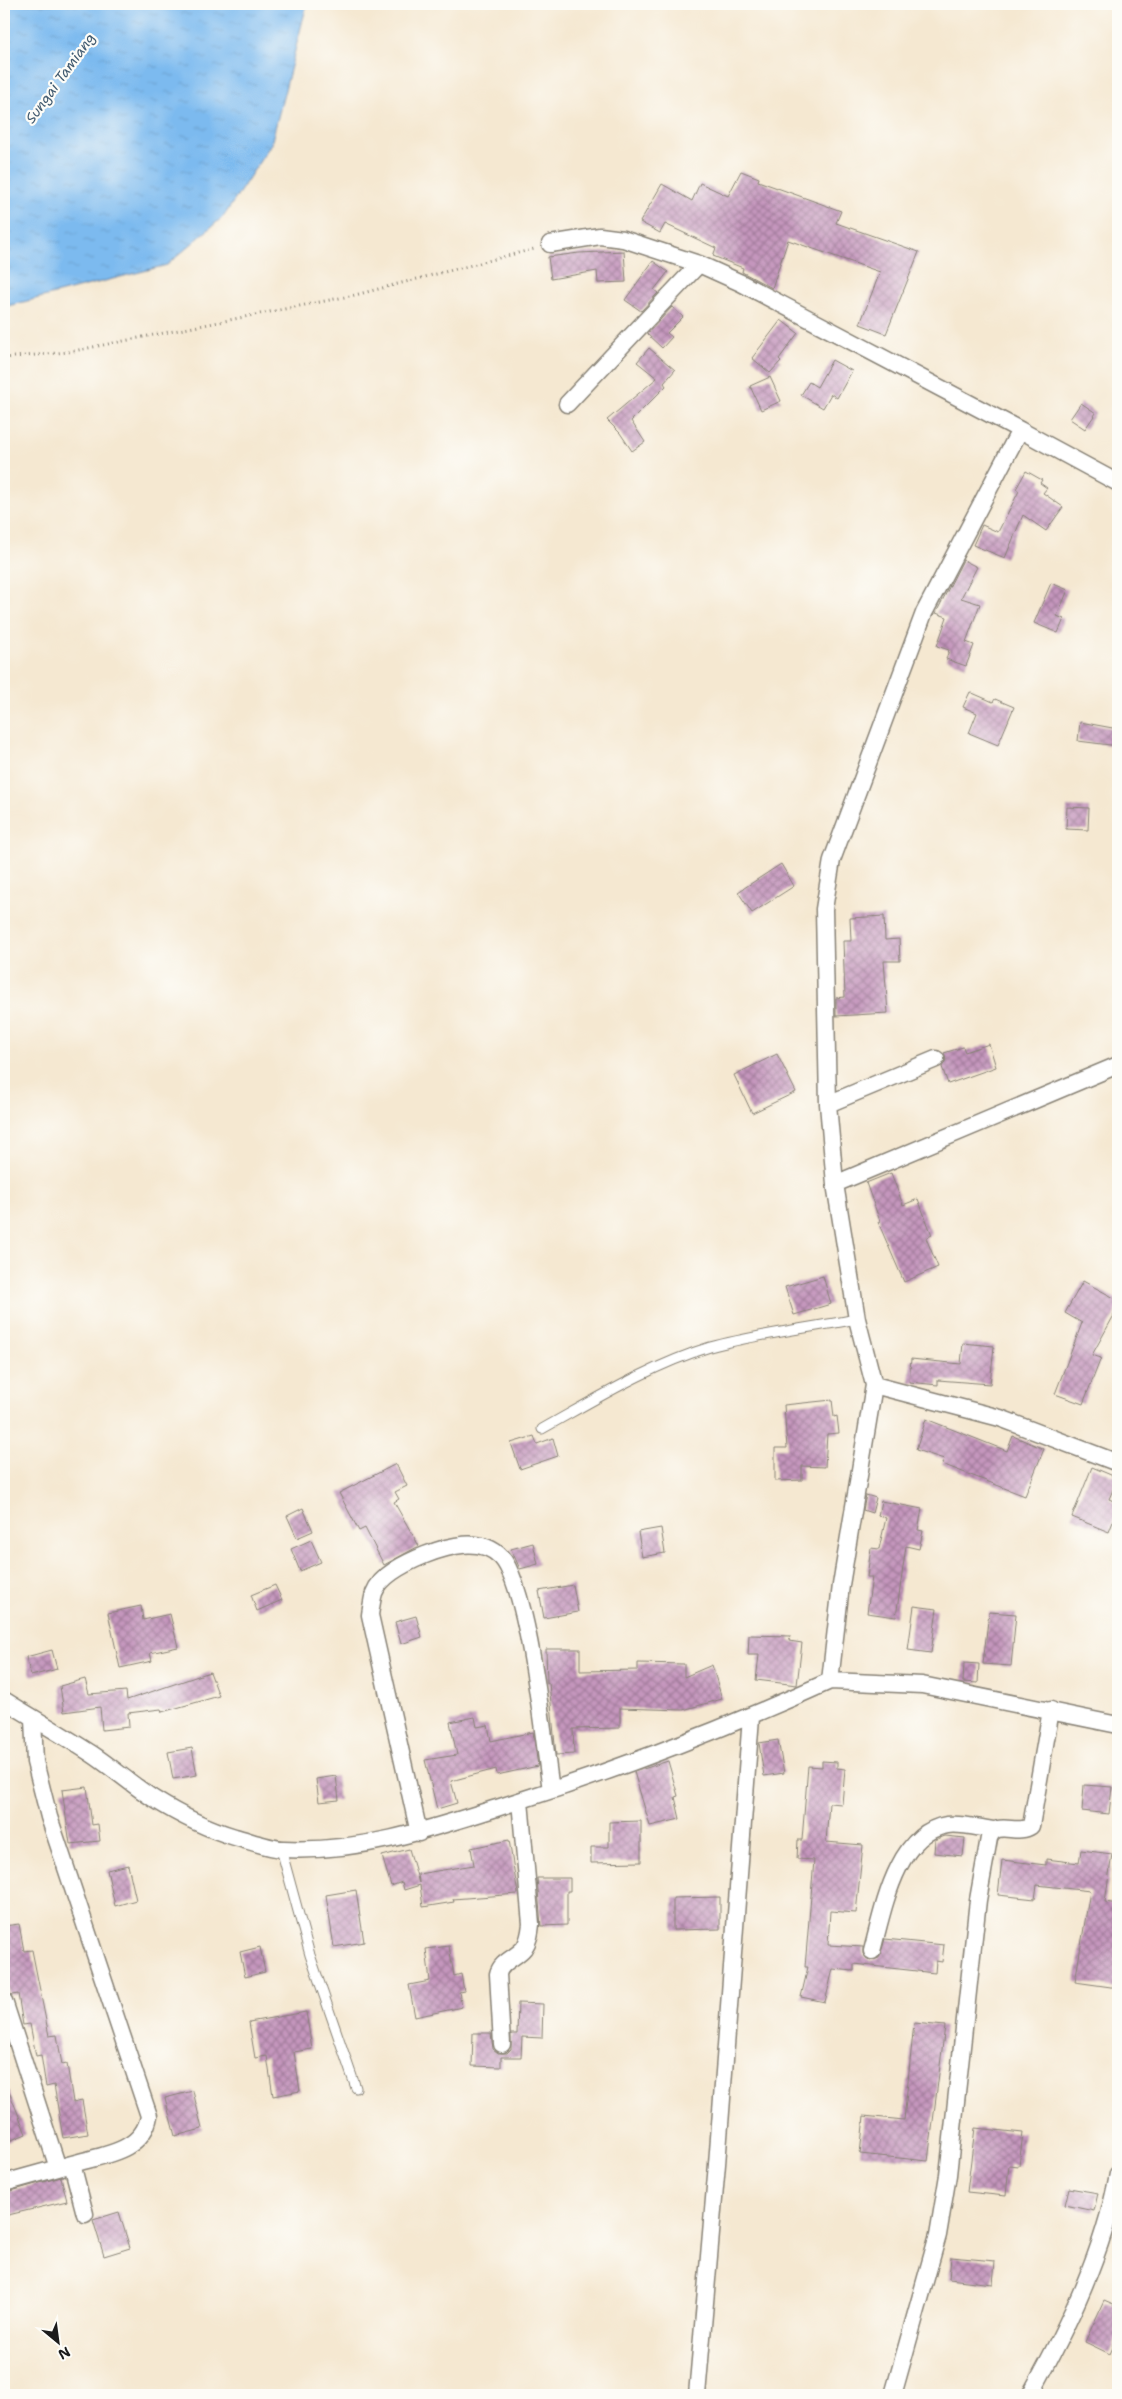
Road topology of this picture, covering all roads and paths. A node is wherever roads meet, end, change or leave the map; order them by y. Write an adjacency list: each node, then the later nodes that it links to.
1 (550, 244): 2 (street); 3 (path)
2 (699, 264): 4 (street); 5 (street)
3 (4, 358)
4 (567, 404)
5 (1020, 430): 6 (street); 9 (street)
6 (1118, 483)
7 (936, 1059): 9 (street)
8 (1118, 1065): 10 (street)
9 (828, 1104): 10 (street)
10 (836, 1184): 11 (street)
11 (857, 1318): 12 (street); 13 (lane)
12 (874, 1385): 14 (street); 15 (street)
13 (542, 1429)
14 (1118, 1463)
15 (830, 1681): 17 (street); 18 (street)
16 (4, 1700): 19 (street)
17 (1051, 1710): 20 (street); 23 (street)
18 (750, 1717): 21 (street); 34 (street)
19 (33, 1718): 25 (street); 30 (street)
20 (1118, 1725)
21 (551, 1790): 22 (street); 24 (street)
22 (520, 1801): 24 (street); 28 (street)
23 (993, 1830): 26 (street); 35 (street)
24 (420, 1833): 25 (street)
25 (281, 1849): 29 (lane)
26 (872, 1951)
27 (4, 2001): 30 (street)
28 (502, 2044)
29 (356, 2088)
30 (65, 2166): 32 (street); 33 (street)
31 (1118, 2174): 36 (street)
32 (4, 2183)
33 (85, 2214)
34 (697, 2395)
35 (893, 2395)
36 (1030, 2395)

